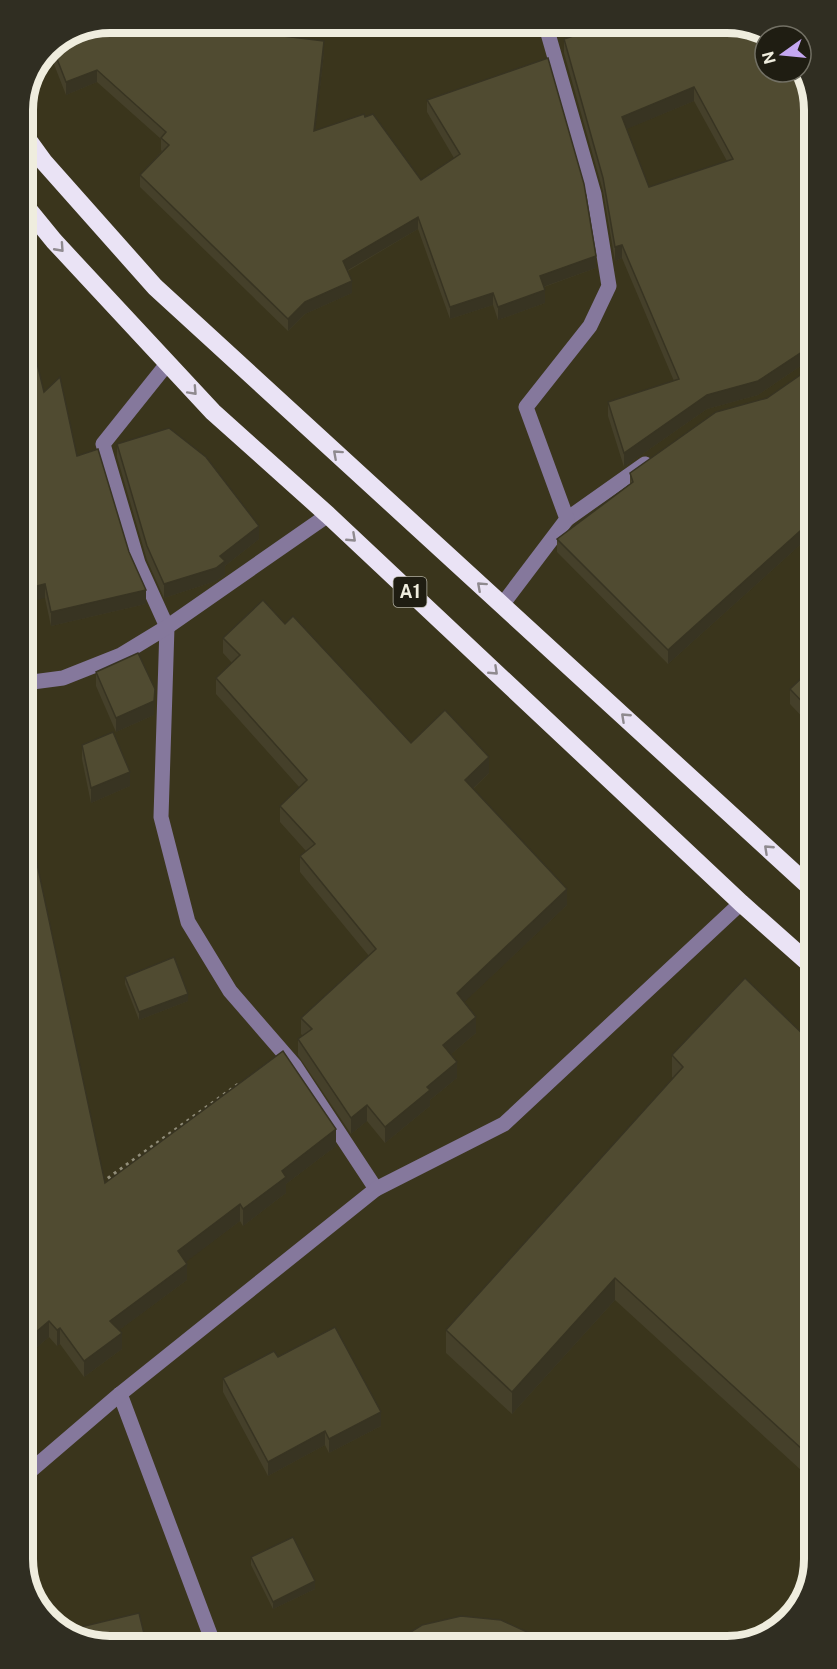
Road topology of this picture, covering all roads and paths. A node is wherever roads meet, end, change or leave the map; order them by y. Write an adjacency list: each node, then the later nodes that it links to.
1 (548, 33): 7 (street)
2 (33, 147): 8 (highway, one-way to 2)
3 (33, 216): 4 (highway, A1, one-way to 4)
4 (167, 364): 6 (highway, A1, one-way to 6); 9 (street)
5 (654, 458): 7 (street)
6 (328, 515): 9 (street); 12 (highway, A1, one-way to 12)
7 (567, 519): 8 (street)
8 (502, 605): 11 (highway, one-way to 8)
9 (167, 627): 10 (street); 14 (street)
10 (33, 682)
11 (804, 882)
12 (741, 903): 13 (highway, A1); 16 (street)
13 (804, 959)
14 (284, 1052): 15 (path); 16 (street)
15 (99, 1184)
16 (376, 1189): 17 (street)
17 (120, 1394): 18 (street); 19 (street)
18 (33, 1468)
19 (211, 1636)

